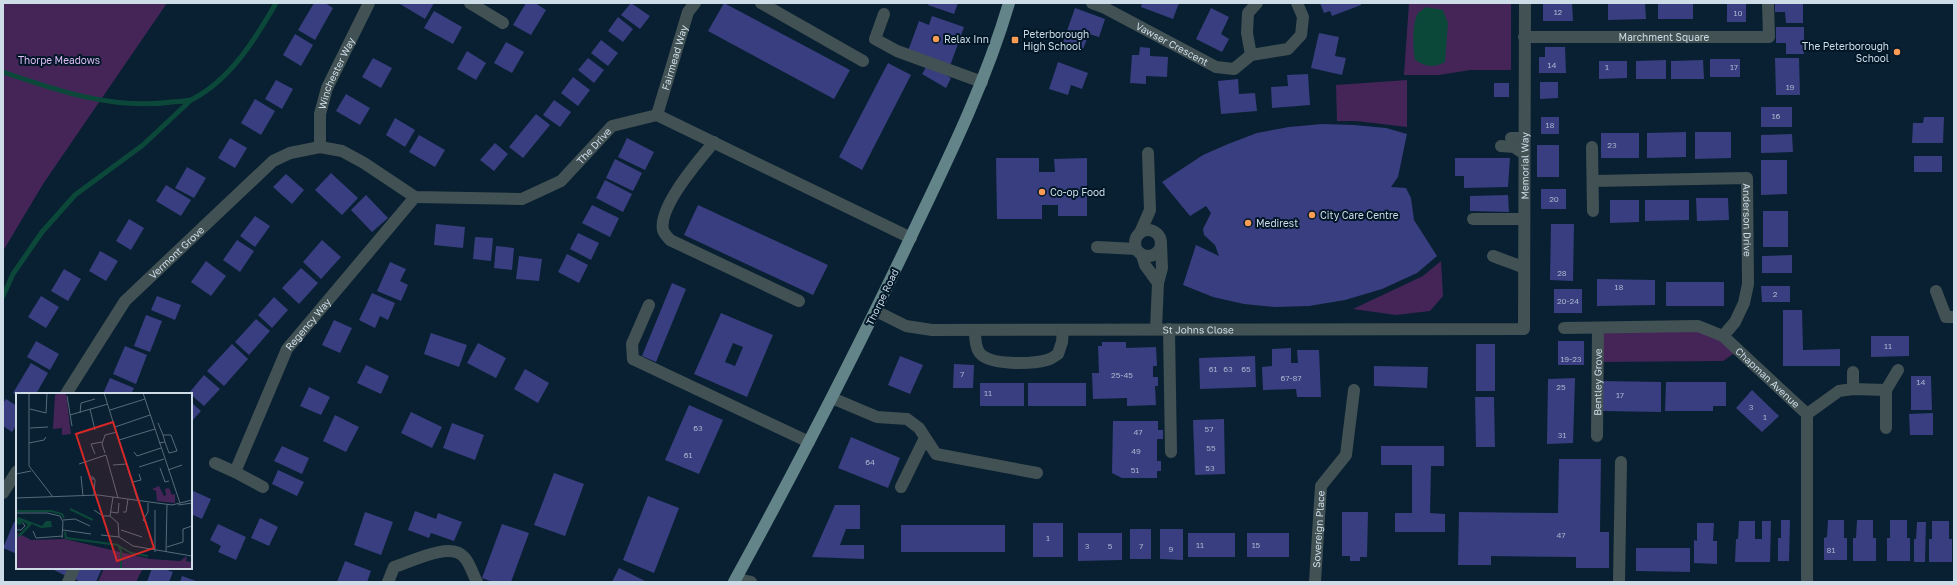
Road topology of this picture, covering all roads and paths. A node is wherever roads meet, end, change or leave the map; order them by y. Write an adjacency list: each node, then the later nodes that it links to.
1 (369, 3): 22 (street, Winchester Way)
2 (470, 3): 12 (street)
3 (695, 3): 17 (street, Fairmead Way)
4 (761, 3): 15 (street)
5 (1009, 3): 16 (main road, Thorpe Road)
6 (1092, 3): 14 (street, Vawser Crescent)
7 (1256, 3): 14 (street)
8 (1297, 3): 14 (street)
9 (1525, 3): 13 (street, Memorial Way)
10 (1768, 3): 13 (street, Marchment Square)
11 (884, 14): 16 (street)
12 (503, 23)
13 (1524, 37): 19 (street, Memorial Way)
14 (1251, 55)
15 (863, 61)
16 (982, 82): 32 (main road, Thorpe Road)
17 (657, 114): 20 (street); 27 (street, The Drive)
18 (1511, 138): 19 (street)
19 (1524, 138): 25 (street, Memorial Way)
20 (714, 142): 32 (street); 39 (street)
21 (1501, 146): 25 (street)
22 (320, 147): 27 (street); 56 (street, Vermont Grove)
23 (1592, 147): 26 (street)
24 (1148, 153): 28 (street)
25 (1523, 153): 30 (street, Memorial Way)
26 (1593, 185): 29 (street); 50 (street, Anderson Drive)
27 (415, 197): 66 (street, Regency Way)
28 (1150, 210): 33 (street); 34 (street)
29 (1593, 211)
30 (1524, 219): 31 (street); 35 (street, Memorial Way)
31 (1473, 220)
32 (911, 238): 41 (main road, Thorpe Road)
33 (1160, 239): 34 (street); 34 (street); 37 (street)
34 (1138, 244): 37 (street)
35 (1524, 256): 36 (street, Memorial Way); 36 (street)
36 (1524, 270): 47 (street, Memorial Way)
37 (1158, 283): 43 (street)
38 (1936, 291): 42 (street)
39 (799, 301)
40 (649, 305): 62 (street)
41 (876, 311): 49 (street, St Johns Close); 57 (main road, Thorpe Road)
42 (1954, 317)
43 (1156, 328): 44 (street, St Johns Close); 48 (street, St Johns Close)
44 (1169, 328): 47 (street, St Johns Close); 63 (street)
45 (1564, 328): 46 (street, Chapman Avenue)
46 (1598, 328): 50 (street, Chapman Avenue); 60 (street, Bentley Grove)
47 (1524, 329)
48 (1063, 330): 49 (street, St Johns Close); 49 (street)
49 (975, 331)
50 (1723, 336): 58 (street, Chapman Avenue)
51 (1898, 370): 55 (street)
52 (1853, 372): 53 (street)
53 (1853, 389): 55 (street); 58 (street)
54 (1354, 390): 78 (street, Sovereign Place)
55 (1886, 390): 59 (street)
56 (67, 393)
57 (832, 398): 61 (street); 62 (main road, Thorpe Road)
58 (1807, 414): 80 (street, Chapman Avenue)
59 (1886, 428)
60 (1597, 436)
61 (925, 438): 68 (street); 70 (street)
62 (809, 442): 73 (main road, Thorpe Road)
63 (1171, 452)
64 (1621, 462): 79 (street)
65 (215, 463): 66 (street)
66 (236, 472): 69 (street)
67 (16, 473): 71 (street)
68 (1037, 473)
69 (263, 487)
70 (901, 487)
71 (3, 493)
72 (74, 569): 74 (street)
73 (735, 580): 77 (street)
74 (68, 582)
75 (388, 582): 76 (street)
76 (477, 582)
77 (751, 582)
78 (1315, 582)
79 (1619, 582)
80 (1807, 582)

